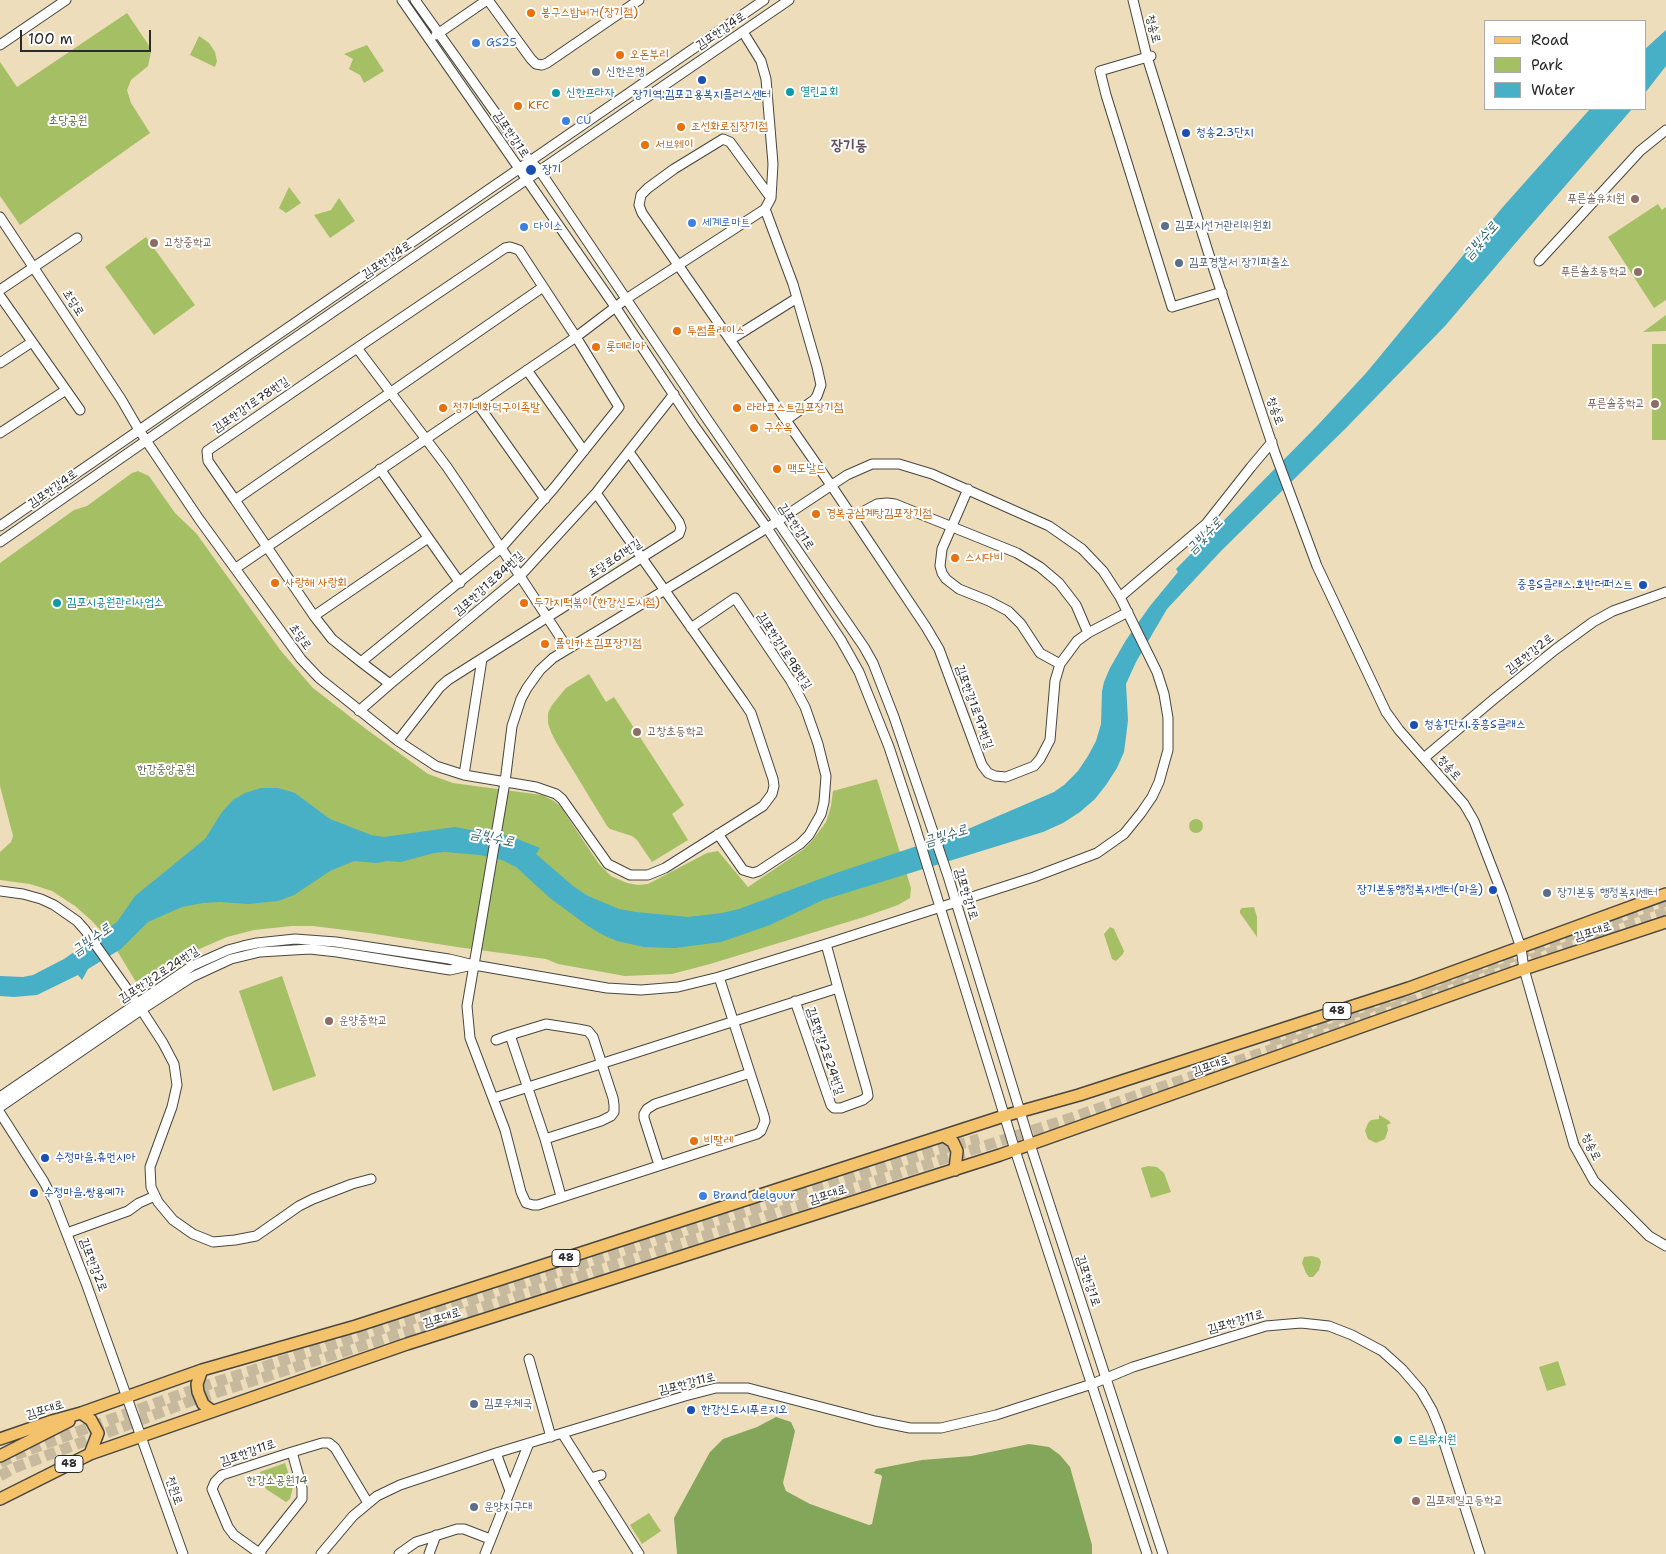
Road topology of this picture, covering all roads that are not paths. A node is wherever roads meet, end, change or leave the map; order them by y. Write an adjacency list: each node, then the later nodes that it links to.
1 (66, 0): 12 (street)
2 (402, 0): 11 (street, 김포한강1로)
3 (415, 0): 9 (street, 김포한강1로)
4 (488, 0): 5 (street); 9 (street)
5 (638, 0)
6 (764, 0): 15 (street, 김포한강4로)
7 (789, 0): 10 (street, 김포한강4로)
8 (1134, 0): 13 (street, 청송로)
9 (439, 32): 11 (street); 15 (street, 김포한강1로)
10 (743, 32): 17 (street, 김포한강4로); 19 (street)
11 (430, 39): 16 (street, 김포한강1로)
12 (0, 45)
13 (1149, 56): 29 (street, 청송로); 29 (street)
14 (1666, 130): 24 (street)
15 (529, 160): 16 (street, 김포한강4로); 17 (street, 김포한강1로)
16 (518, 168): 18 (street, 김포한강1로); 46 (street, 김포한강4로)
17 (540, 171): 18 (street, 김포한강4로); 32 (street, 김포한강1로)
18 (526, 181): 33 (street, 김포한강1로); 49 (street, 김포한강4로)
19 (771, 198): 20 (street); 25 (street)
20 (765, 209): 25 (street); 31 (street)
21 (0, 217): 26 (street, 초당로)
22 (0, 225): 26 (street, 초당로)
23 (77, 238): 26 (street)
24 (1539, 261)
25 (678, 266): 32 (street); 35 (street)
26 (32, 268): 28 (street); 46 (street, 초당로)
27 (543, 287): 34 (street, 김포한강1로78번길); 37 (street, 김포한강1로78번길); 41 (street)
28 (0, 290)
29 (1222, 292): 50 (street, 청송로)
30 (0, 296): 36 (street)
31 (797, 298): 35 (street); 45 (street)
32 (626, 299): 33 (street); 60 (street, 김포한강1로)
33 (616, 308): 34 (street); 42 (street, 김포한강1로)
34 (576, 337): 39 (street); 51 (street, 김포한강1로78번길)
35 (730, 340): 45 (street)
36 (32, 342): 38 (street); 40 (street)
37 (357, 348): 41 (street); 58 (street, 김포한강1로78번길)
38 (0, 363)
39 (527, 370): 43 (street); 51 (street)
40 (66, 390): 44 (street); 47 (street)
41 (391, 392): 48 (street); 58 (street)
42 (674, 394): 52 (street, 김포한강1로84번길); 63 (street, 김포한강1로)
43 (478, 403): 48 (street); 57 (street)
44 (80, 410)
45 (786, 420): 54 (street)
46 (139, 430): 49 (street, 초당로); 61 (street, 김포한강4로)
47 (0, 434)
48 (426, 438): 53 (street); 67 (street)
49 (146, 441): 65 (street, 김포한강4로); 69 (street, 초당로)
50 (1272, 442): 74 (street); 87 (street, 청송로)
51 (584, 451): 57 (street, 김포한강1로78번길)
52 (629, 452): 56 (street, 김포한강1로84번길); 68 (street, 초당로61번길)
53 (380, 469): 64 (street); 66 (street)
54 (831, 485): 55 (street); 59 (street, 김포한강1로97번길); 60 (street)
55 (968, 489): 62 (street); 74 (street)
56 (596, 493): 68 (street); 70 (street, 김포한강1로84번길)
57 (544, 499): 67 (street, 김포한강1로78번길)
58 (235, 500): 66 (street, 김포한강1로78번길)
59 (853, 517): 62 (street); 83 (street, 김포한강1로97번길)
60 (777, 521): 63 (street); 93 (street, 김포한강1로)
61 (0, 526)
62 (952, 526): 79 (street); 83 (street)
63 (767, 528): 72 (street); 94 (street, 김포한강1로)
64 (428, 538): 71 (street); 76 (street)
65 (0, 542)
66 (266, 546): 69 (street); 76 (street, 김포한강1로78번길)
67 (501, 548): 70 (street); 71 (street, 김포한강1로78번길)
68 (641, 557): 72 (street); 77 (street, 초당로61번길)
69 (236, 568): 85 (street, 초당로)
70 (520, 576): 77 (street); 84 (street, 김포한강1로84번길)
71 (460, 583): 82 (street, 김포한강1로78번길)
72 (664, 590): 78 (street); 80 (street)
73 (1666, 592): 87 (street, 김포한강2로)
74 (1120, 597): 75 (street)
75 (1128, 614): 79 (street, 김포한강1로97번길); 93 (street)
76 (314, 616): 82 (street, 김포한강1로78번길)
77 (548, 618): 80 (street); 81 (street, 초당로61번길)
78 (691, 628): 90 (street); 90 (street, 김포한강1로98번길)
79 (1088, 633): 83 (street, 김포한강1로97번길)
80 (568, 649): 89 (street)
81 (482, 659): 86 (street, 초당로61번길); 88 (street)
82 (361, 662): 84 (street, 김포한강1로78번길)
83 (1060, 664)
84 (390, 684): 85 (street)
85 (359, 711): 86 (street, 초당로)
86 (398, 741): 88 (street, 초당로)
87 (1424, 758): 97 (street, 청송로)
88 (464, 775): 89 (street, 초당로)
89 (505, 782): 90 (street, 초당로); 98 (street)
90 (718, 834)
91 (0, 891): 103 (street)
92 (1666, 894): 97 (main road, 김포대로 / 48)
93 (956, 902): 94 (street); 113 (street, 김포한강1로)
94 (940, 907): 96 (street, 김포한강2로24번길); 115 (street, 김포한강1로)
95 (1666, 922): 99 (main road, 김포대로 / 48)
96 (826, 944): 100 (street, 김포한강2로24번길); 101 (street, 김포한강2로24번길)
97 (1521, 948): 99 (street, 청송로); 113 (main road, 김포대로 / 48)
98 (474, 965): 100 (street, 김포한강2로24번길); 103 (street, 김포한강2로24번길); 111 (street)
99 (1524, 969): 118 (main road, 김포대로 / 48); 126 (street, 청송로)
100 (720, 977): 104 (street)
101 (838, 988): 102 (street, 김포한강2로24번길); 102 (street, 김포한강2로24번길)
102 (795, 1001): 104 (street, 김포한강2로24번길)
103 (139, 1006): 110 (street, 김포한강2로24번길); 112 (street, 김포한강2로24번길); 123 (street)
104 (734, 1021): 107 (street, 김포한강2로24번길); 108 (street)
105 (510, 1035): 106 (street); 107 (street); 109 (street)
106 (496, 1040)
107 (601, 1064): 109 (street, 김포한강2로24번길); 117 (street)
108 (750, 1073): 120 (street); 120 (street)
109 (528, 1087): 111 (street, 김포한강2로24번길); 117 (street)
110 (0, 1097)
111 (494, 1098): 124 (street)
112 (0, 1107)
113 (1020, 1113): 115 (main road, 김포대로 / 48); 118 (street, 김포한강1로)
114 (0, 1114): 125 (street, 김포한강2로)
115 (1004, 1116): 116 (main road, 김포대로 / 48); 119 (street, 김포한강1로)
116 (944, 1136): 121 (main road); 128 (main road, 김포대로 / 48)
117 (545, 1139): 124 (street)
118 (1030, 1144): 119 (main road, 김포대로 / 48); 129 (street, 김포한강1로)
119 (1015, 1150): 121 (main road, 김포대로 / 48); 130 (street, 김포한강1로)
120 (659, 1165): 124 (street)
121 (955, 1170): 132 (main road, 김포대로 / 48)
122 (371, 1179): 123 (street)
123 (155, 1196): 125 (street)
124 (561, 1196)
125 (67, 1233): 131 (street, 김포한강2로)
126 (1666, 1246)
127 (529, 1359): 136 (street)
128 (202, 1370): 131 (main road, 김포대로 / 48); 132 (main road)
129 (1107, 1379): 130 (street, 김포한강11로); 158 (street, 김포한강1로); 159 (street, 김포한강11로); 160 (street, 김포한강11로)
130 (1092, 1384): 134 (street, 김포한강11로); 157 (street, 김포한강1로)
131 (127, 1396): 133 (main road, 김포대로 / 48); 135 (street, 김포한강2로)
132 (212, 1411): 135 (main road, 김포대로 / 48)
133 (81, 1414): 137 (main road, 김포대로); 141 (main road); 142 (main road)
134 (562, 1433): 136 (street, 김포한강11로); 144 (street)
135 (141, 1436): 141 (main road, 김포대로 / 48); 151 (street, 전원로)
136 (551, 1437): 138 (street, 김포한강11로)
137 (0, 1439)
138 (529, 1443): 140 (street, 김포한강11로); 145 (street)
139 (292, 1452): 147 (street, 김포한강11로); 150 (street, 김포한강11로); 150 (street, 김포한강11로)
140 (496, 1453): 145 (street); 147 (street, 김포한강11로)
141 (90, 1454): 146 (main road, 김포대로 / 48)
142 (0, 1456)
143 (601, 1475): 144 (street)
144 (591, 1478): 156 (street)
145 (510, 1491): 149 (street)
146 (0, 1499)
147 (368, 1503): 152 (street, 김포한강11로)
148 (436, 1536): 149 (street); 153 (street); 154 (street)
149 (490, 1539): 155 (street)
150 (260, 1553)
151 (183, 1554)
152 (322, 1554)
153 (399, 1554)
154 (429, 1554)
155 (485, 1554)
156 (639, 1554)
157 (1147, 1554)
158 (1163, 1554)
159 (1476, 1554)
160 (1480, 1554)

